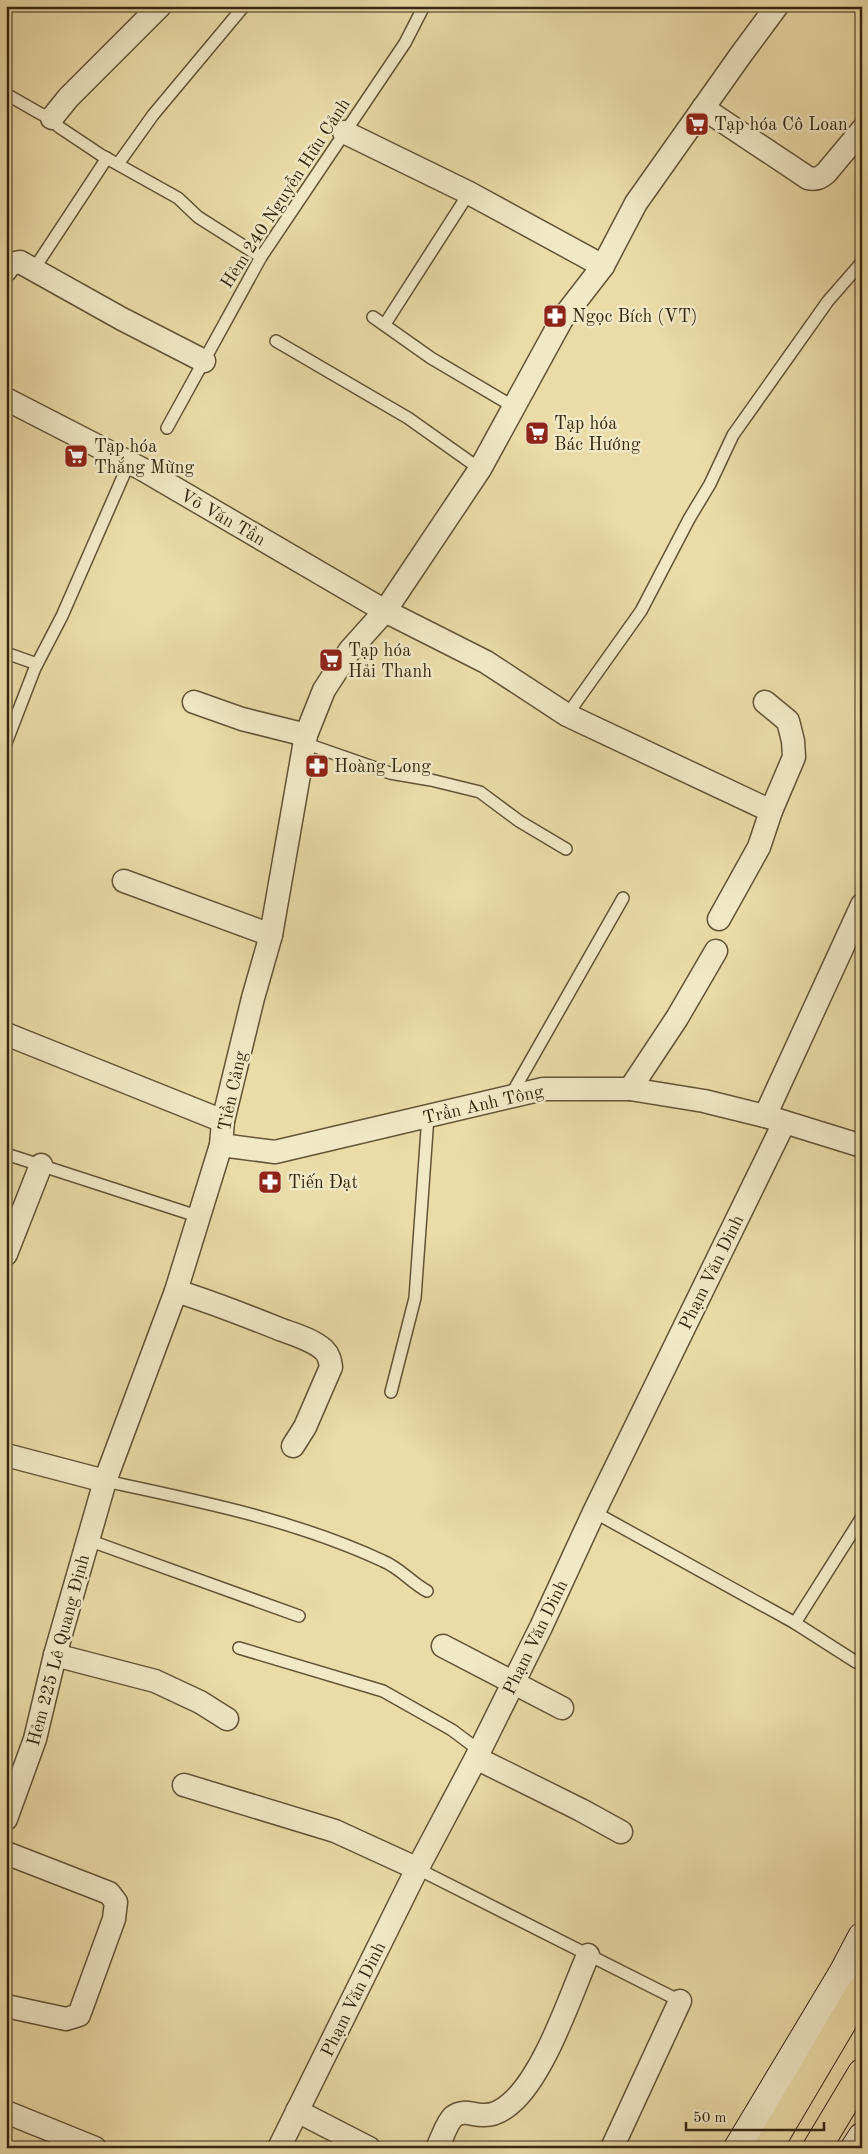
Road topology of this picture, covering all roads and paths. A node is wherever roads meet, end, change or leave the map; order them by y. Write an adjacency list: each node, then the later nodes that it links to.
1 (160, 6): 7 (street)
2 (244, 6): 11 (lane)
3 (424, 6): 9 (lane, Hẻm 240 Nguyễn Hữu Cảnh)
4 (777, 6): 6 (street, Tiền Cảng)
5 (6, 94): 7 (lane)
6 (703, 108): 8 (street); 15 (street, Tiền Cảng)
7 (52, 118): 10 (lane)
8 (862, 130)
9 (344, 132): 12 (street); 13 (lane, Hẻm 240 Nguyễn Hữu Cảnh)
10 (107, 158): 11 (lane); 16 (lane)
11 (118, 164): 13 (lane)
12 (469, 193): 15 (street); 19 (lane)
13 (261, 257): 21 (lane, Hẻm 240 Nguyễn Hữu Cảnh)
14 (862, 262): 32 (lane)
15 (603, 266): 23 (street, Tiền Cảng)
16 (34, 269): 17 (street); 21 (street)
17 (6, 270)
18 (373, 317): 19 (lane)
19 (384, 324): 23 (lane)
20 (276, 341): 26 (lane)
21 (204, 361): 24 (lane, Hẻm 240 Nguyễn Hữu Cảnh)
22 (6, 399): 25 (street, Võ Văn Tần)
23 (514, 407): 26 (street, Tiền Cảng)
24 (166, 428)
25 (129, 462): 27 (street, Võ Văn Tần); 29 (lane)
26 (480, 469): 27 (street, Tiền Cảng)
27 (385, 611): 32 (street, Võ Văn Tần); 33 (street, Tiền Cảng)
28 (6, 653): 29 (lane)
29 (37, 664): 34 (lane)
30 (194, 702): 33 (street)
31 (765, 702): 35 (street)
32 (567, 715): 35 (street, Võ Văn Tần)
33 (305, 739): 36 (lane); 41 (street, Tiền Cảng)
34 (6, 743)
35 (771, 811): 40 (street)
36 (566, 849)
37 (124, 881): 41 (street)
38 (623, 898): 45 (lane)
39 (862, 905): 47 (street, Phạm Văn Dinh)
40 (719, 918)
41 (271, 935): 48 (street, Tiền Cảng)
42 (716, 951): 44 (street)
43 (6, 1034): 48 (street)
44 (630, 1089): 45 (street, Trần Anh Tông); 47 (street, Trần Anh Tông)
45 (511, 1095): 46 (street, Trần Anh Tông)
46 (428, 1116): 49 (street, Trần Anh Tông); 56 (lane)
47 (774, 1120): 50 (street, Trần Anh Tông); 60 (street, Phạm Văn Dinh)
48 (223, 1121): 49 (street, Tiền Cảng)
49 (222, 1145): 53 (street, Tiền Cảng)
50 (862, 1146)
51 (6, 1154): 52 (lane)
52 (41, 1165): 53 (lane); 54 (street)
53 (200, 1217): 55 (street, Tiền Cảng)
54 (6, 1254)
55 (176, 1291): 57 (street); 59 (street, Tiền Cảng)
56 (391, 1392)
57 (293, 1446)
58 (6, 1455): 59 (street)
59 (105, 1481): 62 (street, Hẻm 225 Lê Quang Định); 63 (lane)
60 (594, 1512): 65 (lane); 70 (street, Phạm Văn Dinh)
61 (862, 1517): 65 (lane)
62 (88, 1540): 64 (lane); 68 (street, Hẻm 225 Lê Quang Định)
63 (427, 1591)
64 (299, 1616)
65 (795, 1623): 69 (lane)
66 (443, 1646): 70 (street)
67 (239, 1648): 73 (lane)
68 (55, 1655): 72 (street); 75 (street, Hẻm 225 Lê Quang Định)
69 (856, 1662)
70 (513, 1683): 71 (street); 73 (street, Phạm Văn Dinh)
71 (562, 1708)
72 (227, 1719)
73 (478, 1754): 76 (street); 78 (street, Phạm Văn Dinh)
74 (184, 1785): 78 (street)
75 (6, 1819)
76 (621, 1832)
77 (6, 1853): 83 (street)
78 (418, 1869): 80 (lane); 85 (street, Phạm Văn Dinh)
79 (862, 1937): 93 (main road)
80 (588, 1955): 82 (lane); 91 (street)
81 (862, 1989): 94 (main road)
82 (680, 2001): 92 (street)
83 (6, 2006)
84 (862, 2073): 95 (main road)
85 (297, 2111): 89 (street, Phạm Văn Dinh); 90 (street)
86 (6, 2112): 88 (street)
87 (862, 2137): 96 (main road)
88 (95, 2148)
89 (280, 2148)
90 (369, 2148)
91 (437, 2148)
92 (612, 2148)
93 (738, 2148)
94 (768, 2148)
95 (817, 2148)
96 (855, 2148)

